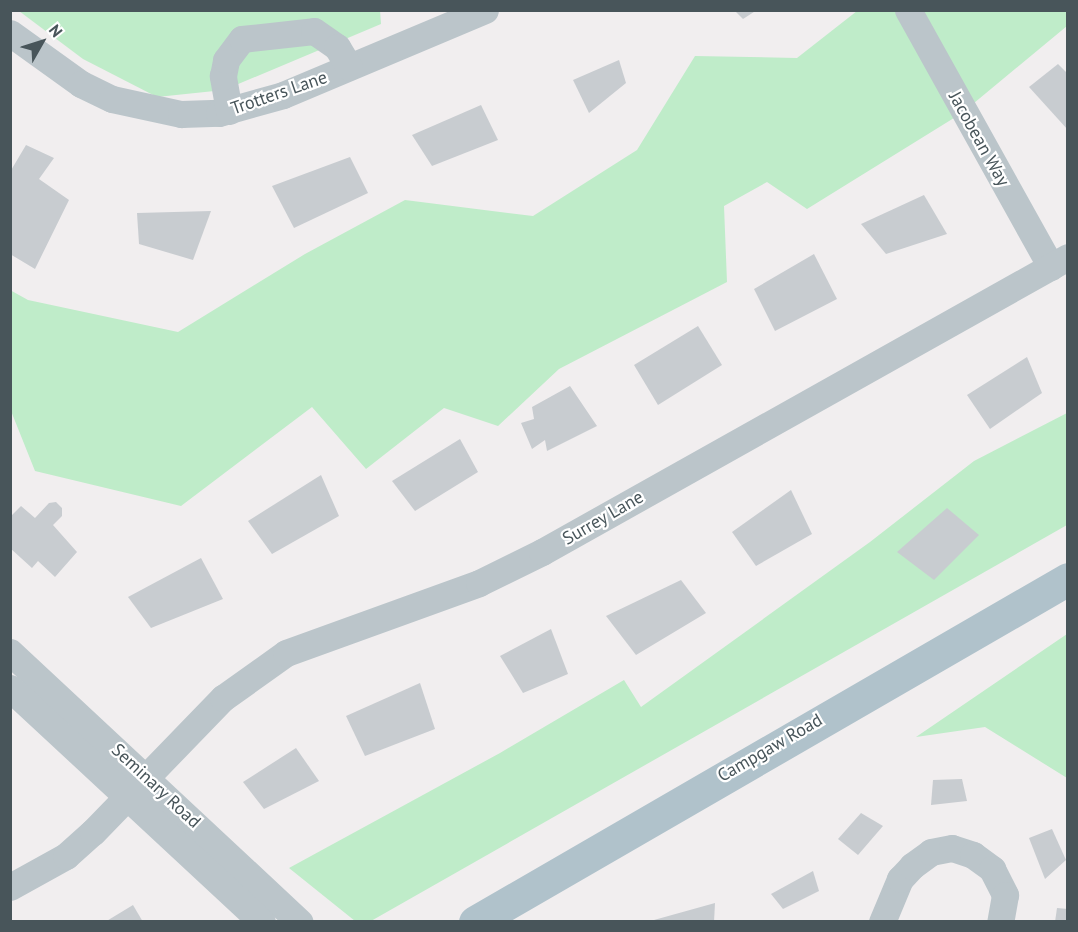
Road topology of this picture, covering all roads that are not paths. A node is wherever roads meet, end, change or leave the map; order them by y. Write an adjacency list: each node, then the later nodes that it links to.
1 (485, 10): 4 (street, Trotters Lane)
2 (908, 10): 6 (street, Jacobean Way)
3 (10, 33): 5 (street, Trotters Lane)
4 (349, 67): 5 (street, Trotters Lane); 5 (street)
5 (229, 111)
6 (1059, 262): 10 (street, Surrey Lane)
7 (1068, 579): 15 (main road, Campgaw Road)
8 (10, 652): 10 (street, Seminary Road)
9 (10, 688): 11 (street, Seminary Road)
10 (147, 776): 11 (street, Surrey Lane); 14 (street, Seminary Road)
11 (128, 800): 12 (street, Surrey Lane); 13 (street, Seminary Road)
12 (10, 887)
13 (262, 921)
14 (300, 921)
15 (475, 921)
16 (882, 921): 17 (street)
17 (1000, 921)

